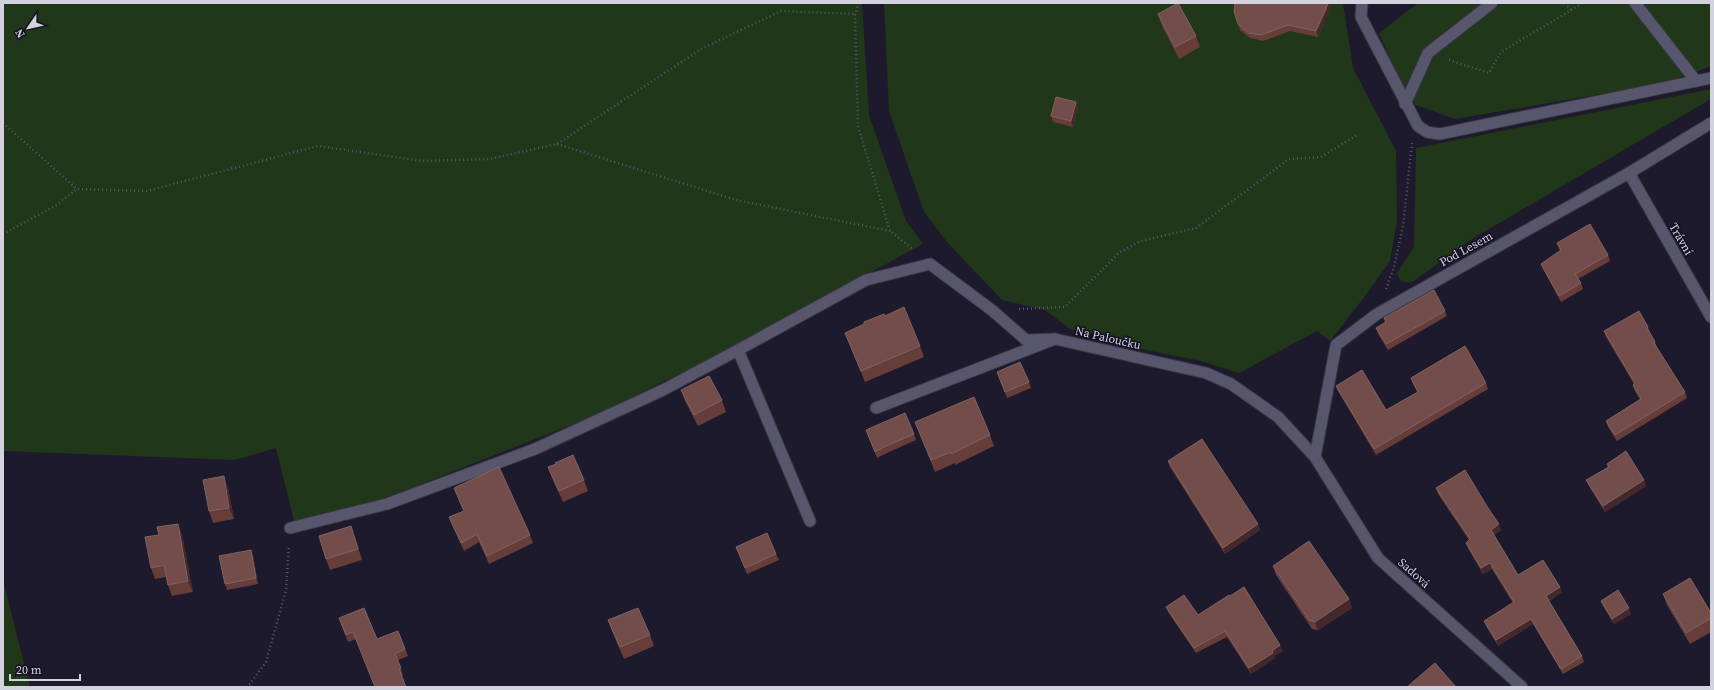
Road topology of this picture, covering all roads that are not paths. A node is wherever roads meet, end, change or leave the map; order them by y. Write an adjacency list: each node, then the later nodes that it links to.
1 (1362, 3): 6 (street)
2 (1492, 3): 6 (street)
3 (1635, 3): 5 (street)
4 (1711, 78): 5 (street)
5 (1696, 82): 6 (street)
6 (1405, 104)
7 (1711, 123): 8 (street, Pod Lesem)
8 (1629, 173): 9 (street, Trávní); 13 (street, Pod Lesem)
9 (1711, 317)
10 (1055, 339): 11 (street, Na Paloučku); 12 (street); 13 (street, Na Paloučku)
11 (738, 350): 14 (street); 15 (street)
12 (876, 408)
13 (1315, 457): 16 (street, Sadová)
14 (810, 521)
15 (290, 528)
16 (1522, 687)

